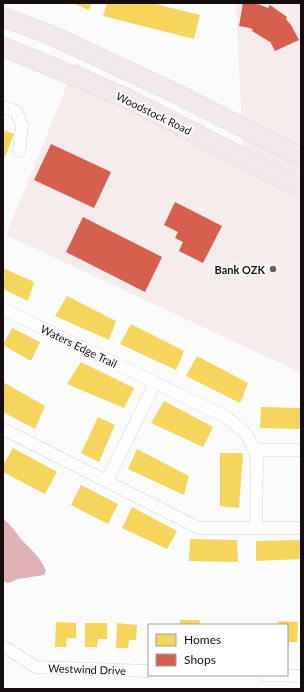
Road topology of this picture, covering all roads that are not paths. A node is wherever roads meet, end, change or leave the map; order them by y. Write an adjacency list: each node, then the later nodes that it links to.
1 (3, 17): 5 (main road)
2 (3, 47): 6 (main road, Woodstock Road)
3 (3, 107): 4 (street)
4 (18, 151)
5 (301, 157)
6 (301, 187)
7 (3, 309): 8 (street, Waters Edge Trail)
8 (155, 383): 10 (street, Waters Edge Trail); 12 (street)
9 (3, 429): 12 (street)
10 (255, 450): 11 (street); 13 (street, Waters Edge Trail)
11 (301, 450)
12 (107, 481): 13 (street)
13 (256, 528): 14 (street)
14 (301, 528)
15 (6, 648): 16 (street, Westwind Drive)
16 (148, 671)
17 (288, 676): 18 (street)
18 (301, 676)

